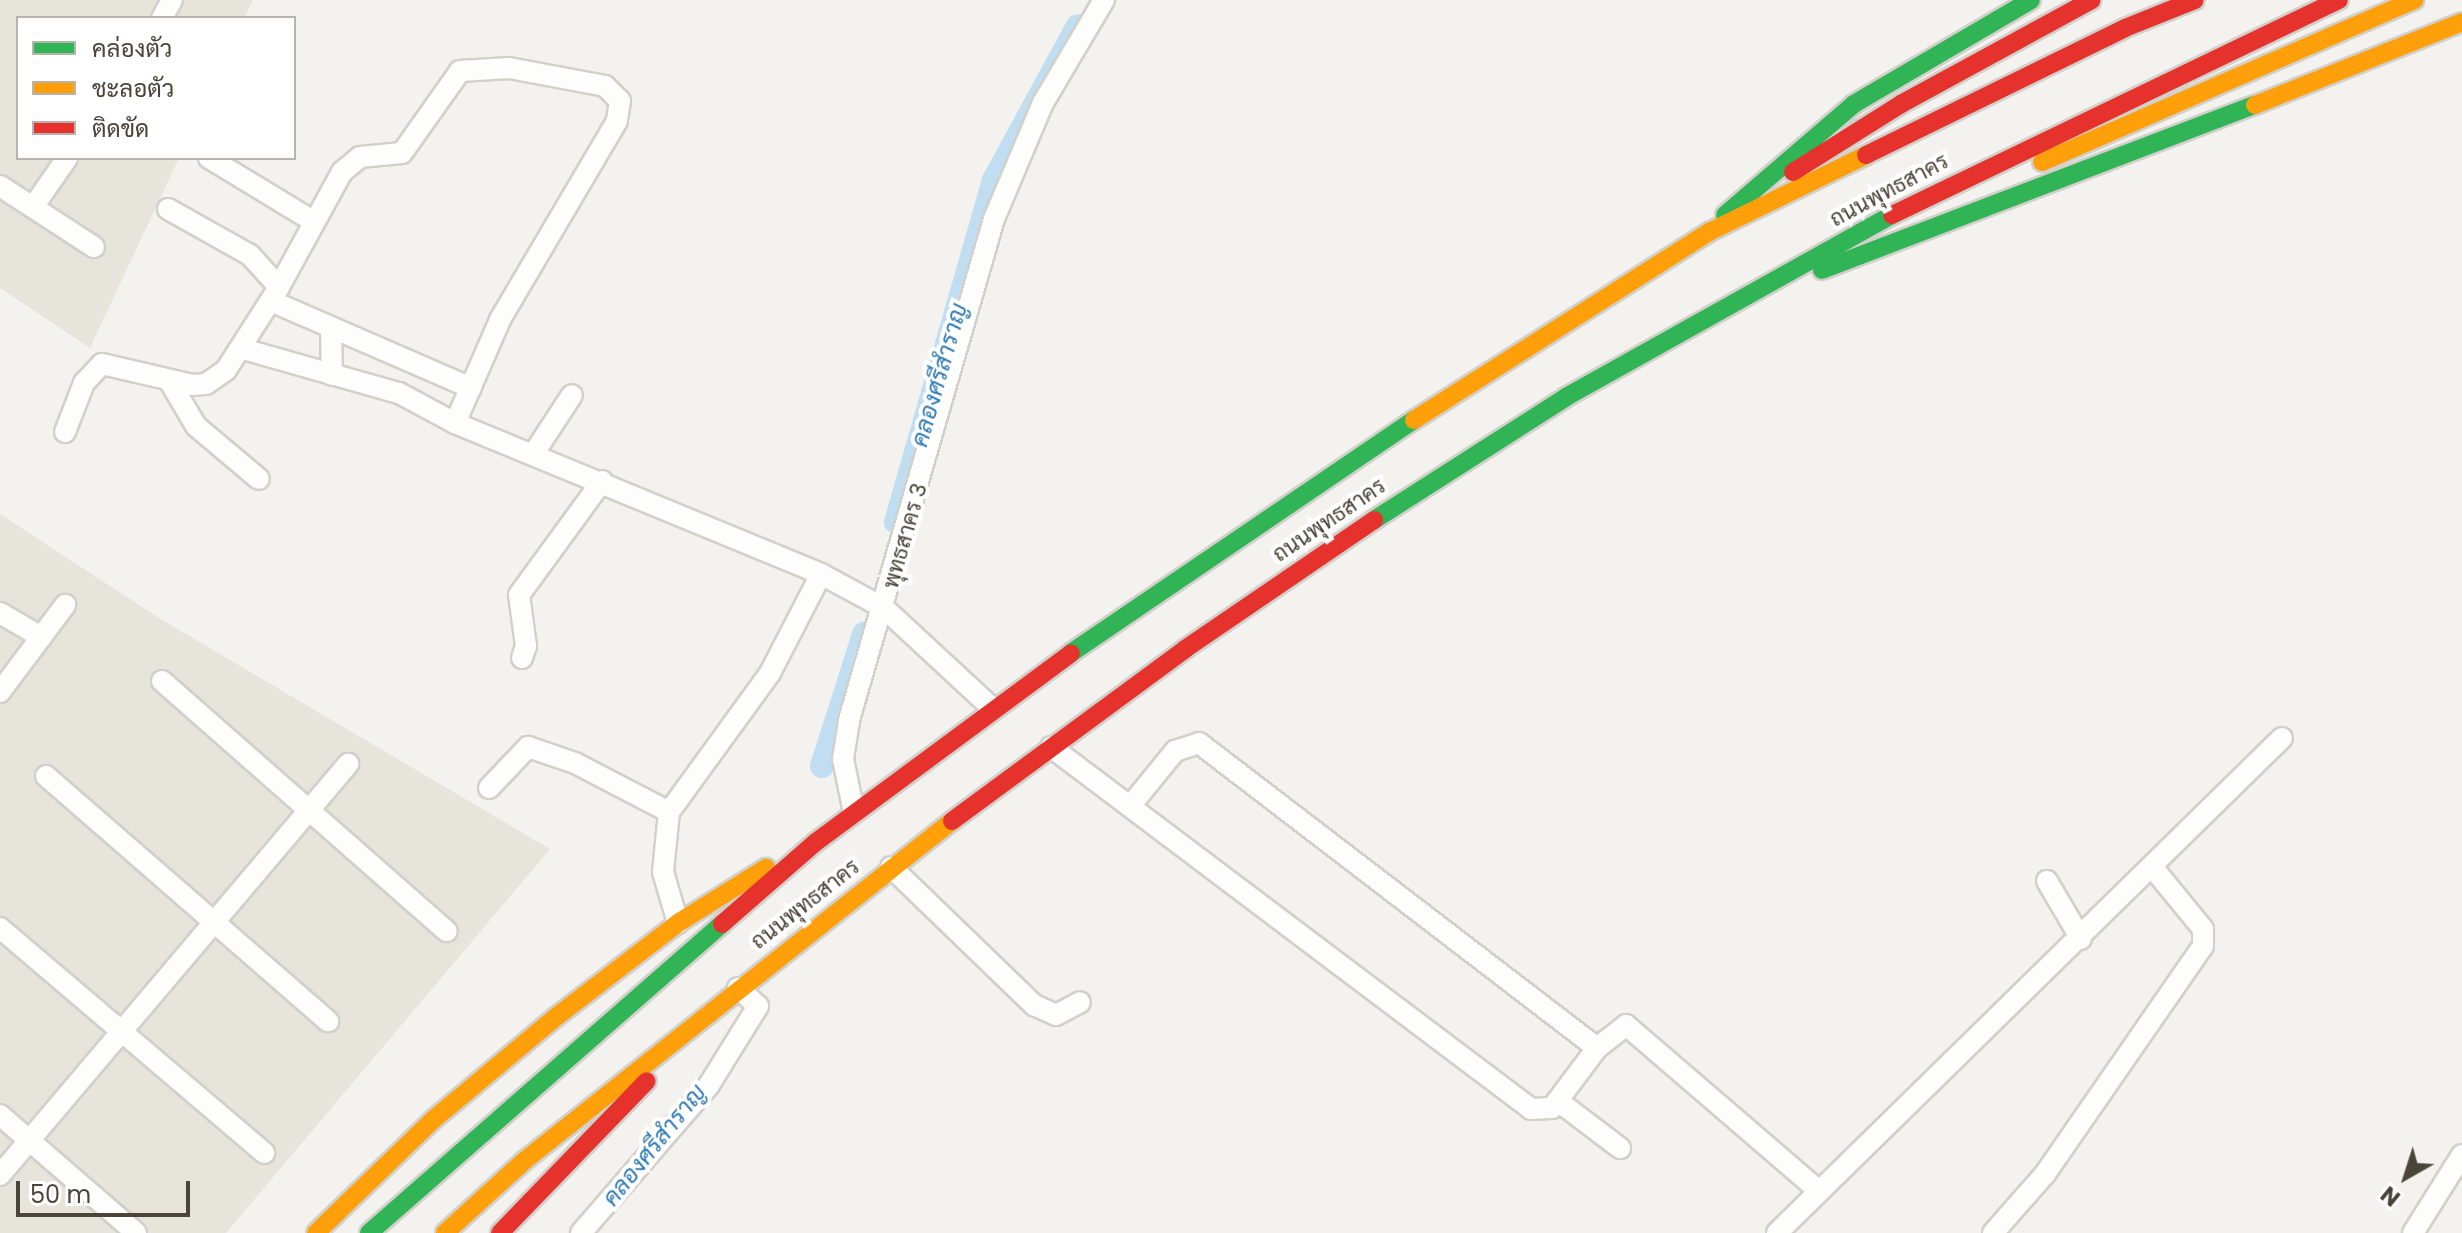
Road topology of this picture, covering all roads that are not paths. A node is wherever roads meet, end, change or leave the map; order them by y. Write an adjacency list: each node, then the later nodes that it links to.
1 (1104, 0): 31 (street, พุทธสาคร 3)
2 (2031, 0): 14 (main road)
3 (2092, 0): 14 (main road)
4 (2195, 0): 14 (main road, ถนนพุทธสาคร)
5 (2339, 0): 17 (main road, ถนนพุทธสาคร)
6 (2414, 0): 17 (main road)
7 (2462, 22): 17 (main road)
8 (66, 160): 11 (street)
9 (212, 160): 13 (street)
10 (0, 186): 11 (street)
11 (33, 207): 15 (street)
12 (168, 209): 16 (street)
13 (313, 221): 16 (street); 22 (street)
14 (1709, 232): 37 (main road, ถนนพุทธสาคร)
15 (94, 247)
16 (275, 294): 18 (street); 19 (street)
17 (1740, 299): 39 (main road, ถนนพุทธสาคร)
18 (331, 330): 20 (street); 22 (street)
19 (243, 349): 20 (street); 21 (street)
20 (332, 375): 24 (street)
21 (170, 382): 25 (street); 27 (street)
22 (471, 388): 24 (street)
23 (572, 395): 26 (street)
24 (455, 423): 26 (street)
25 (65, 432)
26 (534, 453): 28 (street)
27 (259, 479)
28 (602, 481): 29 (street); 34 (street)
29 (821, 574): 31 (street); 44 (street)
30 (65, 605): 33 (street)
31 (884, 608): 37 (street); 46 (street, พุทธสาคร 3)
32 (0, 613): 33 (street)
33 (41, 637): 36 (street)
34 (522, 658)
35 (162, 681): 45 (street)
36 (0, 692)
37 (992, 708): 46 (main road, ถนนพุทธสาคร)
38 (2282, 738): 49 (street)
39 (1051, 747): 43 (street); 48 (main road, ถนนพุทธสาคร)
40 (348, 764): 45 (street)
41 (46, 776): 51 (street)
42 (489, 788): 44 (street)
43 (1131, 805): 60 (street); 61 (street)
44 (669, 812): 52 (street)
45 (309, 813): 51 (street); 54 (street)
46 (854, 813): 47 (main road, ถนนพุทธสาคร)
47 (816, 842): 52 (main road); 71 (main road, ถนนพุทธสาคร)
48 (891, 867): 56 (main road, ถนนพุทธสาคร); 57 (street)
49 (2153, 868): 55 (street); 76 (street)
50 (2047, 881): 55 (street)
51 (214, 922): 58 (street); 59 (street)
52 (678, 923): 70 (main road)
53 (0, 928): 59 (street)
54 (447, 931)
55 (2081, 939): 68 (street)
56 (730, 993): 72 (main road, ถนนพุทธสาคร); 73 (main road); 74 (street)
57 (1080, 1002)
58 (328, 1021)
59 (123, 1030): 63 (street); 65 (street)
60 (1597, 1048): 61 (street); 68 (street)
61 (1558, 1101): 64 (street)
62 (0, 1115): 63 (street)
63 (30, 1141): 67 (street); 69 (street)
64 (1620, 1148)
65 (264, 1153)
66 (2462, 1155): 77 (street)
67 (0, 1175)
68 (1819, 1191): 75 (street)
69 (136, 1233)
70 (316, 1233)
71 (369, 1233)
72 (445, 1233)
73 (500, 1233)
74 (581, 1233)
75 (1777, 1233)
76 (1993, 1233)
77 (2413, 1233)

